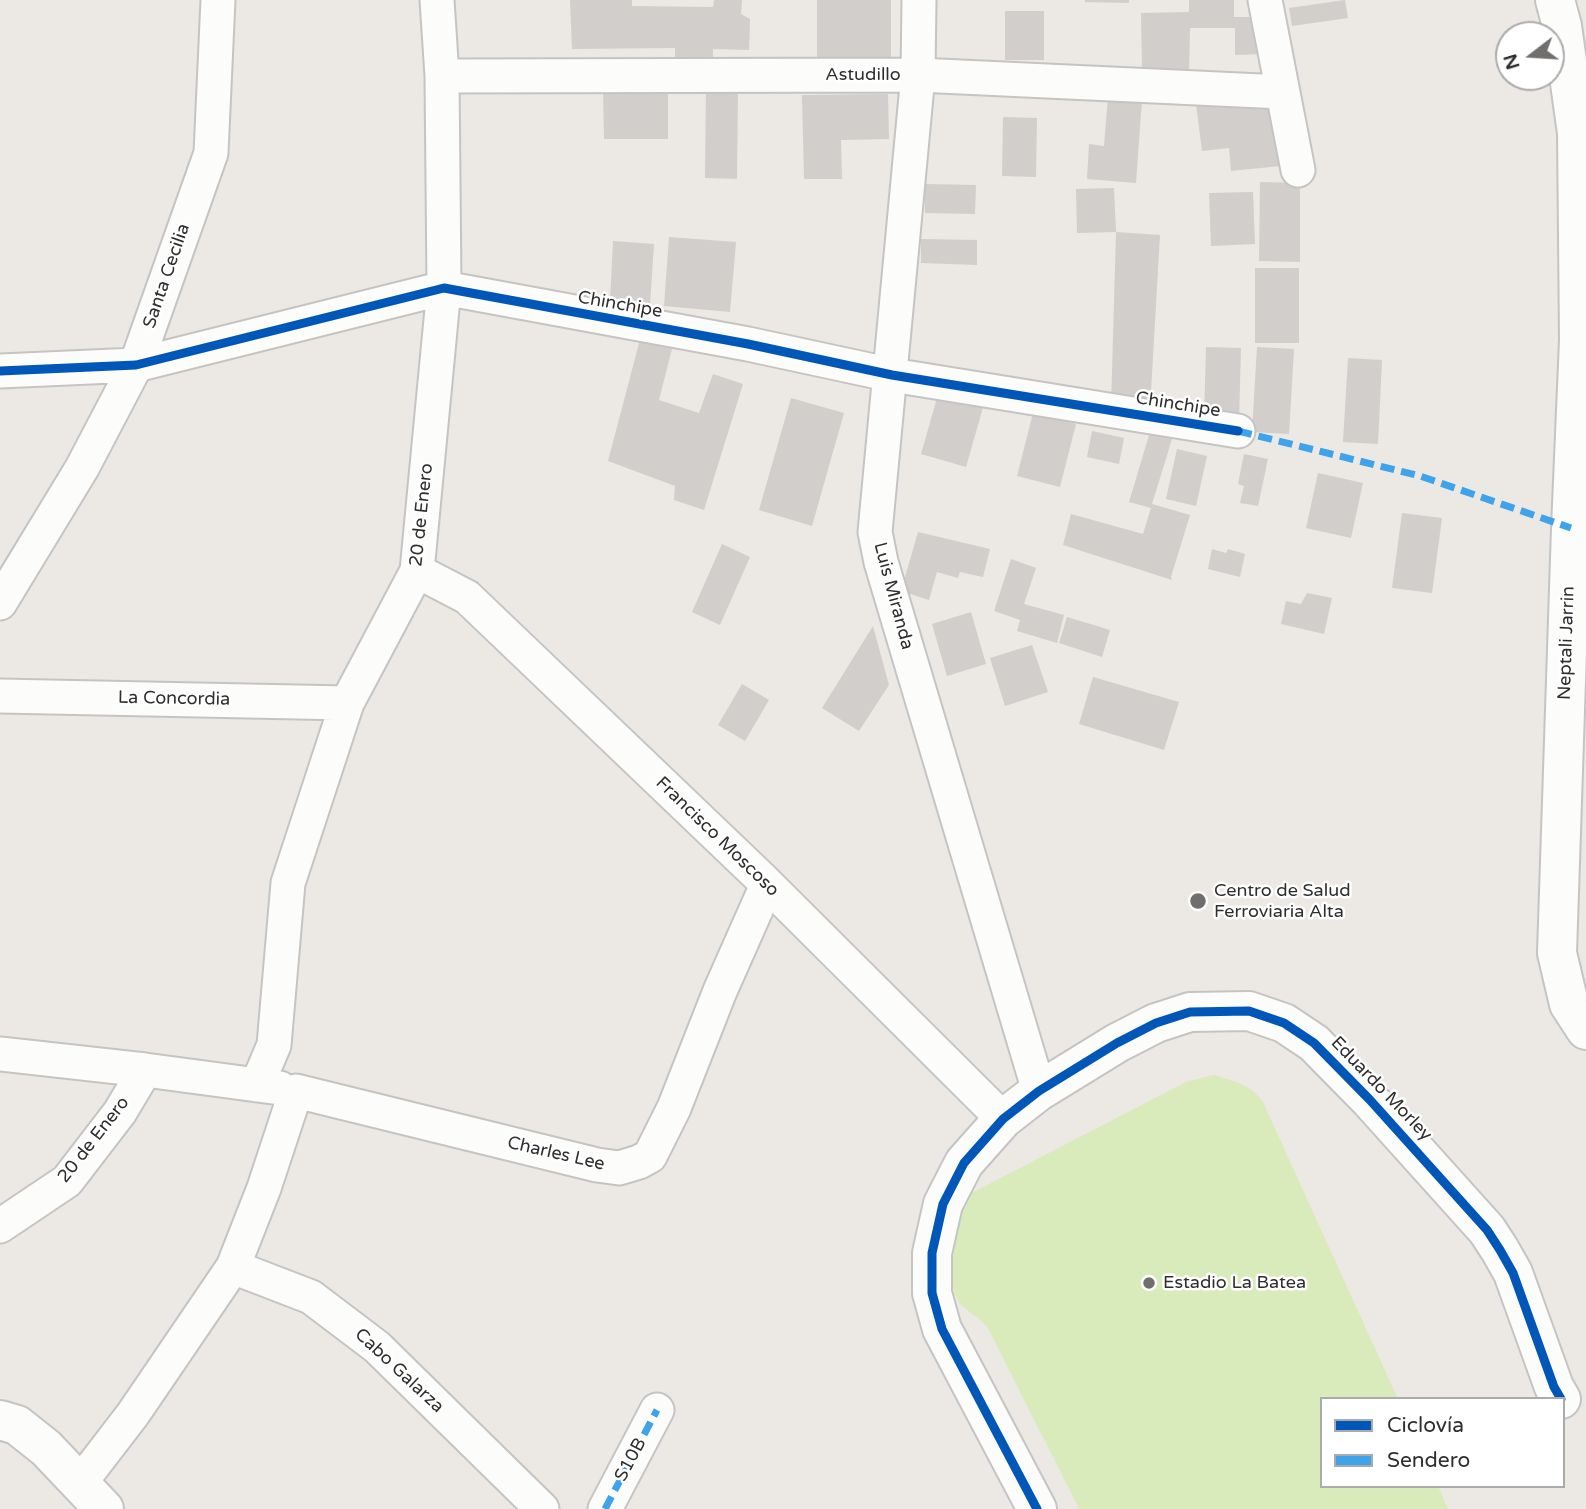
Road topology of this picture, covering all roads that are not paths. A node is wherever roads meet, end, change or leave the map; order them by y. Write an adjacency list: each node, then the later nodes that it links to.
1 (218, 0): 12 (street, Santa Cecilia)
2 (436, 0): 7 (street, 20 de Enero)
3 (919, 0): 6 (street, Luis Miranda)
4 (1265, 0): 8 (street)
5 (1555, 0): 11 (street, Neptali Jarrin)
6 (918, 75): 7 (street, Astudillo); 8 (street, Astudillo); 14 (street, Luis Miranda)
7 (442, 76): 10 (street, 20 de Enero)
8 (1283, 92): 9 (street)
9 (1298, 170)
10 (444, 288): 12 (street, Chinchipe); 14 (street, Chinchipe); 16 (street, 20 de Enero)
11 (1583, 340): 21 (street, Neptali Jarrin)
12 (136, 365): 13 (street, Chinchipe); 17 (street, Santa Cecilia)
13 (0, 370)
14 (892, 375): 15 (street, Chinchipe); 26 (street, Luis Miranda)
15 (1238, 431)
16 (417, 571): 19 (street, 20 de Enero); 20 (street, Francisco Moscoso)
17 (0, 603)
18 (0, 696): 19 (street, La Concordia)
19 (347, 702): 24 (street, 20 de Enero)
20 (767, 885): 25 (street, Charles Lee); 27 (street, Francisco Moscoso)
21 (1586, 1030)
22 (0, 1054): 23 (street, Charles Lee)
23 (145, 1070): 24 (street, Charles Lee); 28 (street, 20 de Enero)
24 (257, 1085): 25 (street, Charles Lee)
25 (296, 1091): 29 (street)
26 (1039, 1091): 27 (street, Eduardo Morley); 30 (street, Eduardo Morley)
27 (1003, 1119): 38 (street, Eduardo Morley)
28 (0, 1226)
29 (233, 1267): 35 (street); 36 (street, Cabo Galarza)
30 (1560, 1397)
31 (1565, 1403): 33 (street, Eduardo Morley)
32 (657, 1410): 37 (street, S10B)
33 (1586, 1417)
34 (0, 1420): 35 (street)
35 (92, 1496)
36 (542, 1509)
37 (605, 1509)
38 (1037, 1509)

